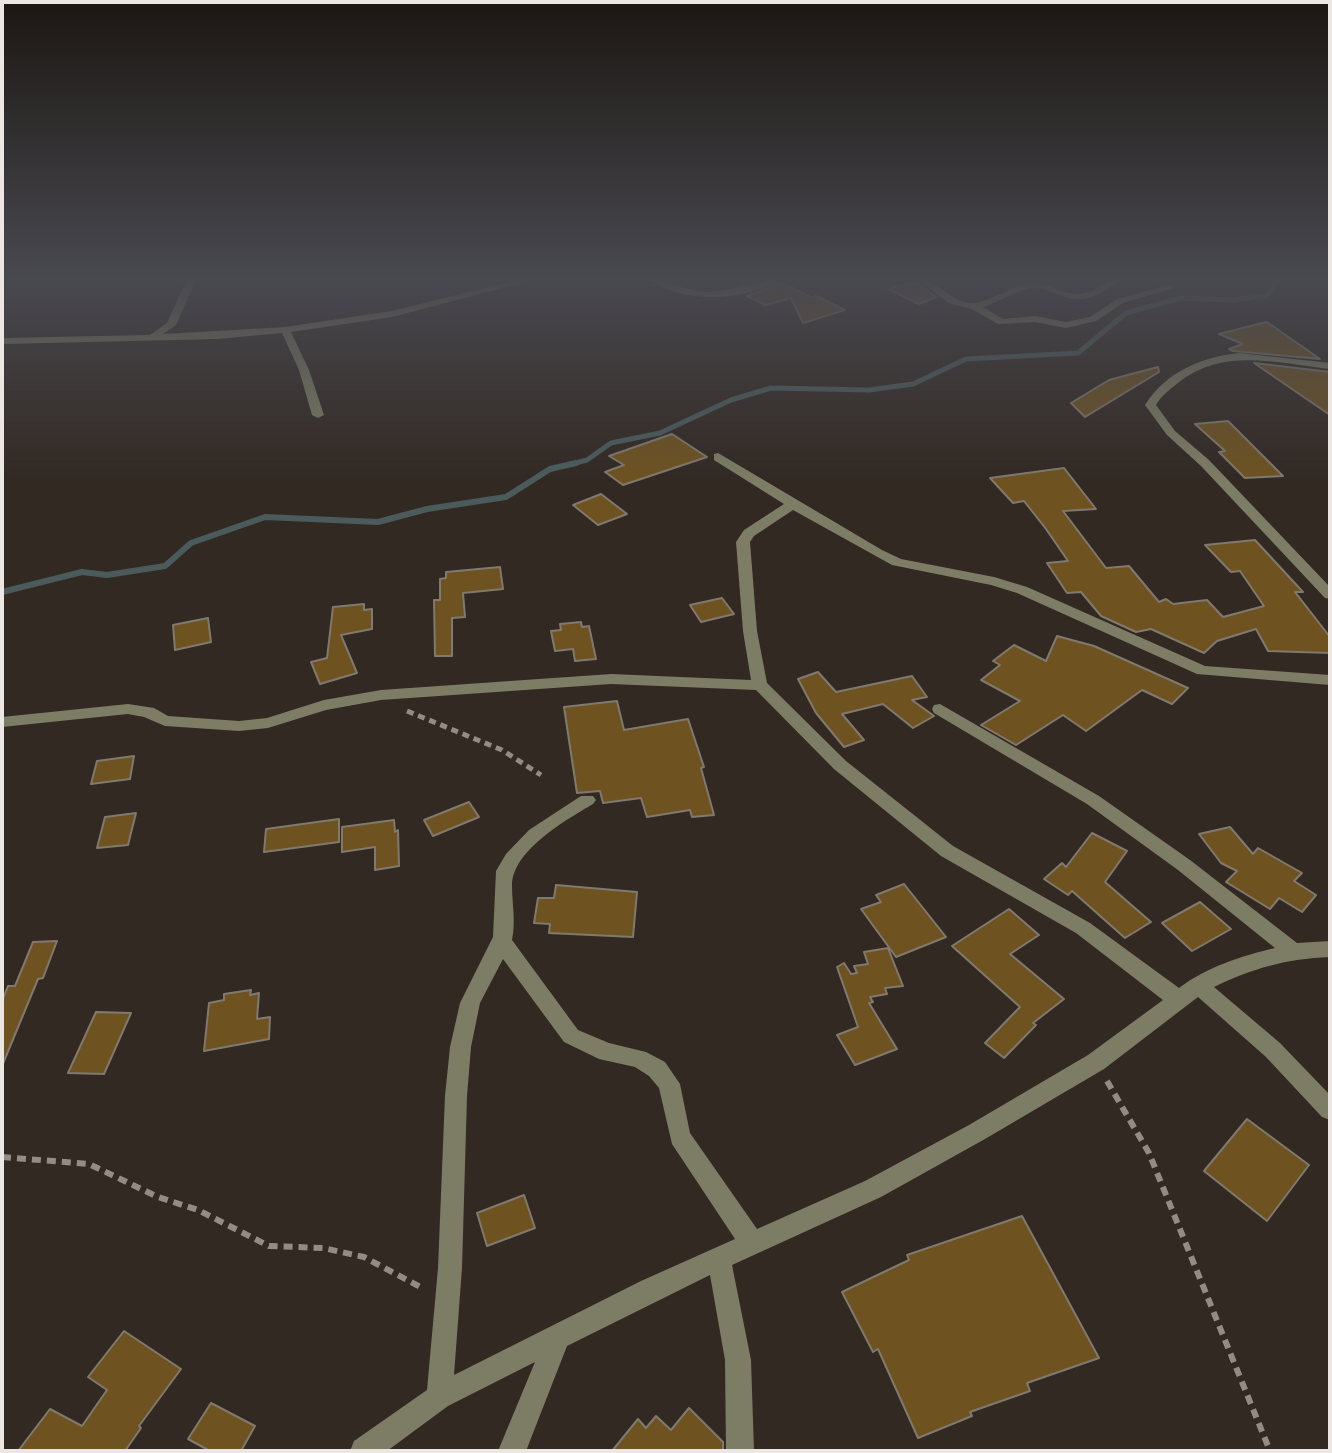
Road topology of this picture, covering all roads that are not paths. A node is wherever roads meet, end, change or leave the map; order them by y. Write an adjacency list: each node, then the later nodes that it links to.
1 (293, 347): 3 (street)
2 (1330, 366): 6 (street)
3 (318, 415)
4 (718, 457): 5 (street)
5 (792, 505): 7 (street); 8 (street)
6 (1330, 595)
7 (1330, 680)
8 (760, 685): 10 (street); 15 (street)
9 (940, 709): 14 (street)
10 (2, 722)
11 (587, 800): 12 (street)
12 (502, 942): 17 (street); 20 (street)
13 (1330, 949): 14 (street)
14 (1293, 951): 15 (street)
15 (1188, 993): 16 (street); 17 (street)
16 (1330, 1110)
17 (753, 1245): 18 (street)
18 (719, 1259): 19 (street); 23 (street)
19 (557, 1339): 20 (street); 22 (street)
20 (439, 1397): 21 (street)
21 (364, 1451)
22 (512, 1451)
23 (740, 1451)

